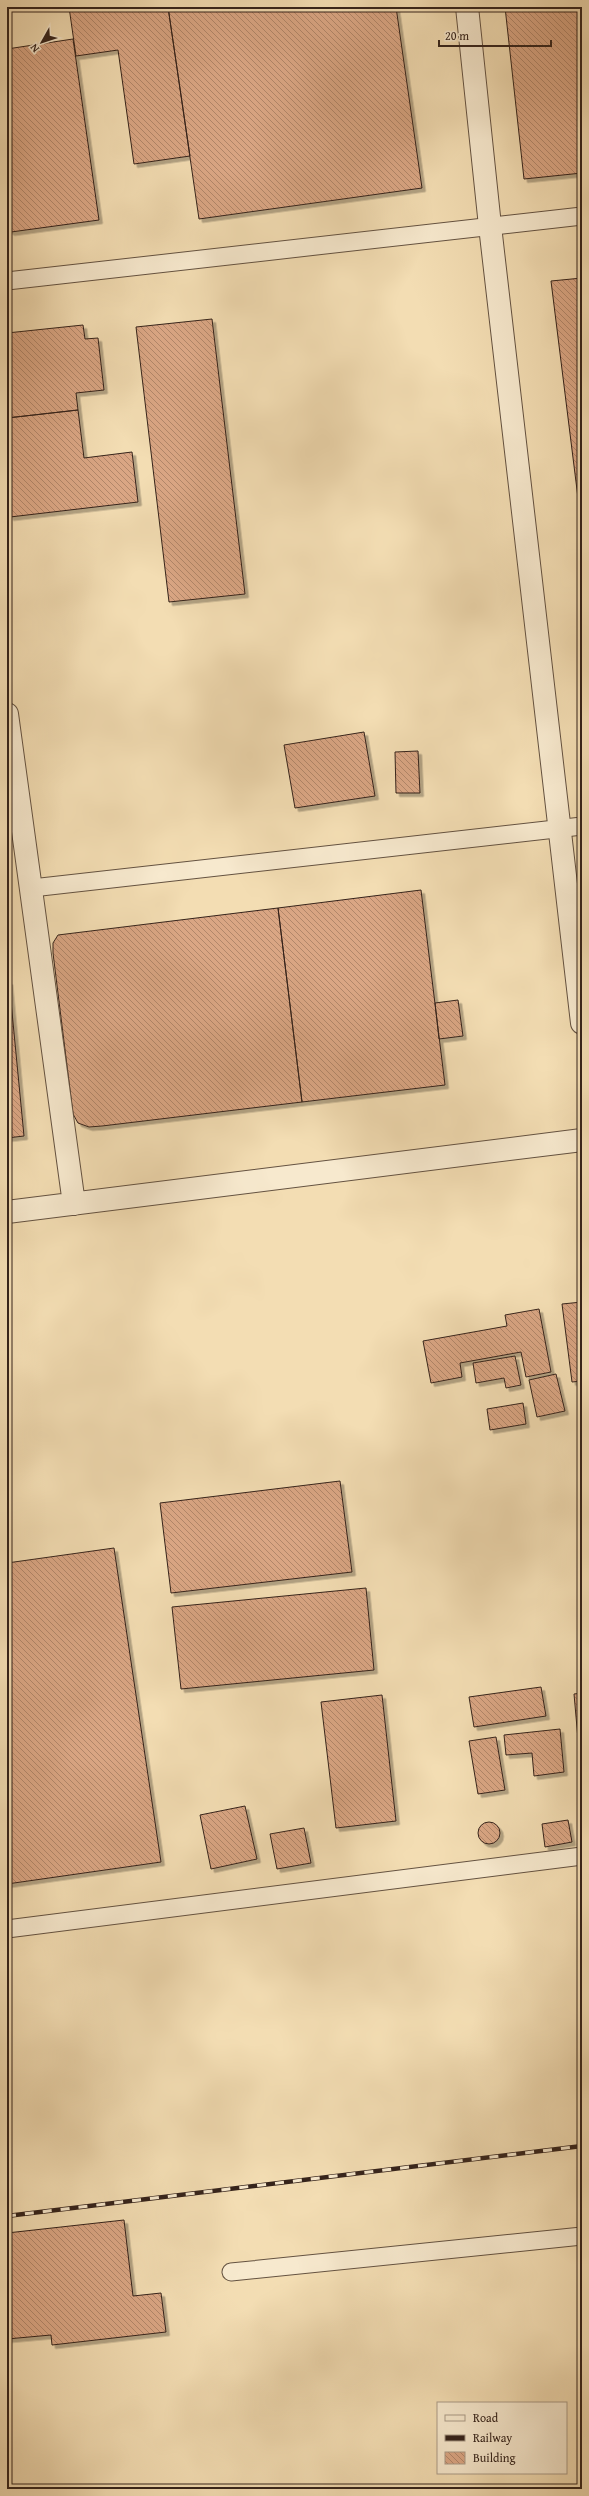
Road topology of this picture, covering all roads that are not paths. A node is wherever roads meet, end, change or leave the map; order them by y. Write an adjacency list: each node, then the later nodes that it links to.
1 (467, 7): 3 (street)
2 (582, 216): 3 (lane)
3 (490, 226): 4 (lane); 7 (street)
4 (7, 281)
5 (7, 714): 8 (street)
6 (582, 826): 7 (lane)
7 (560, 829): 8 (lane); 9 (street)
8 (32, 888): 11 (street)
9 (582, 1023)
10 (582, 1140): 11 (street)
11 (74, 1204): 12 (street)
12 (7, 1212)
13 (582, 1856): 14 (lane)
14 (7, 1929)
15 (582, 2236): 16 (lane)
16 (231, 2272)

